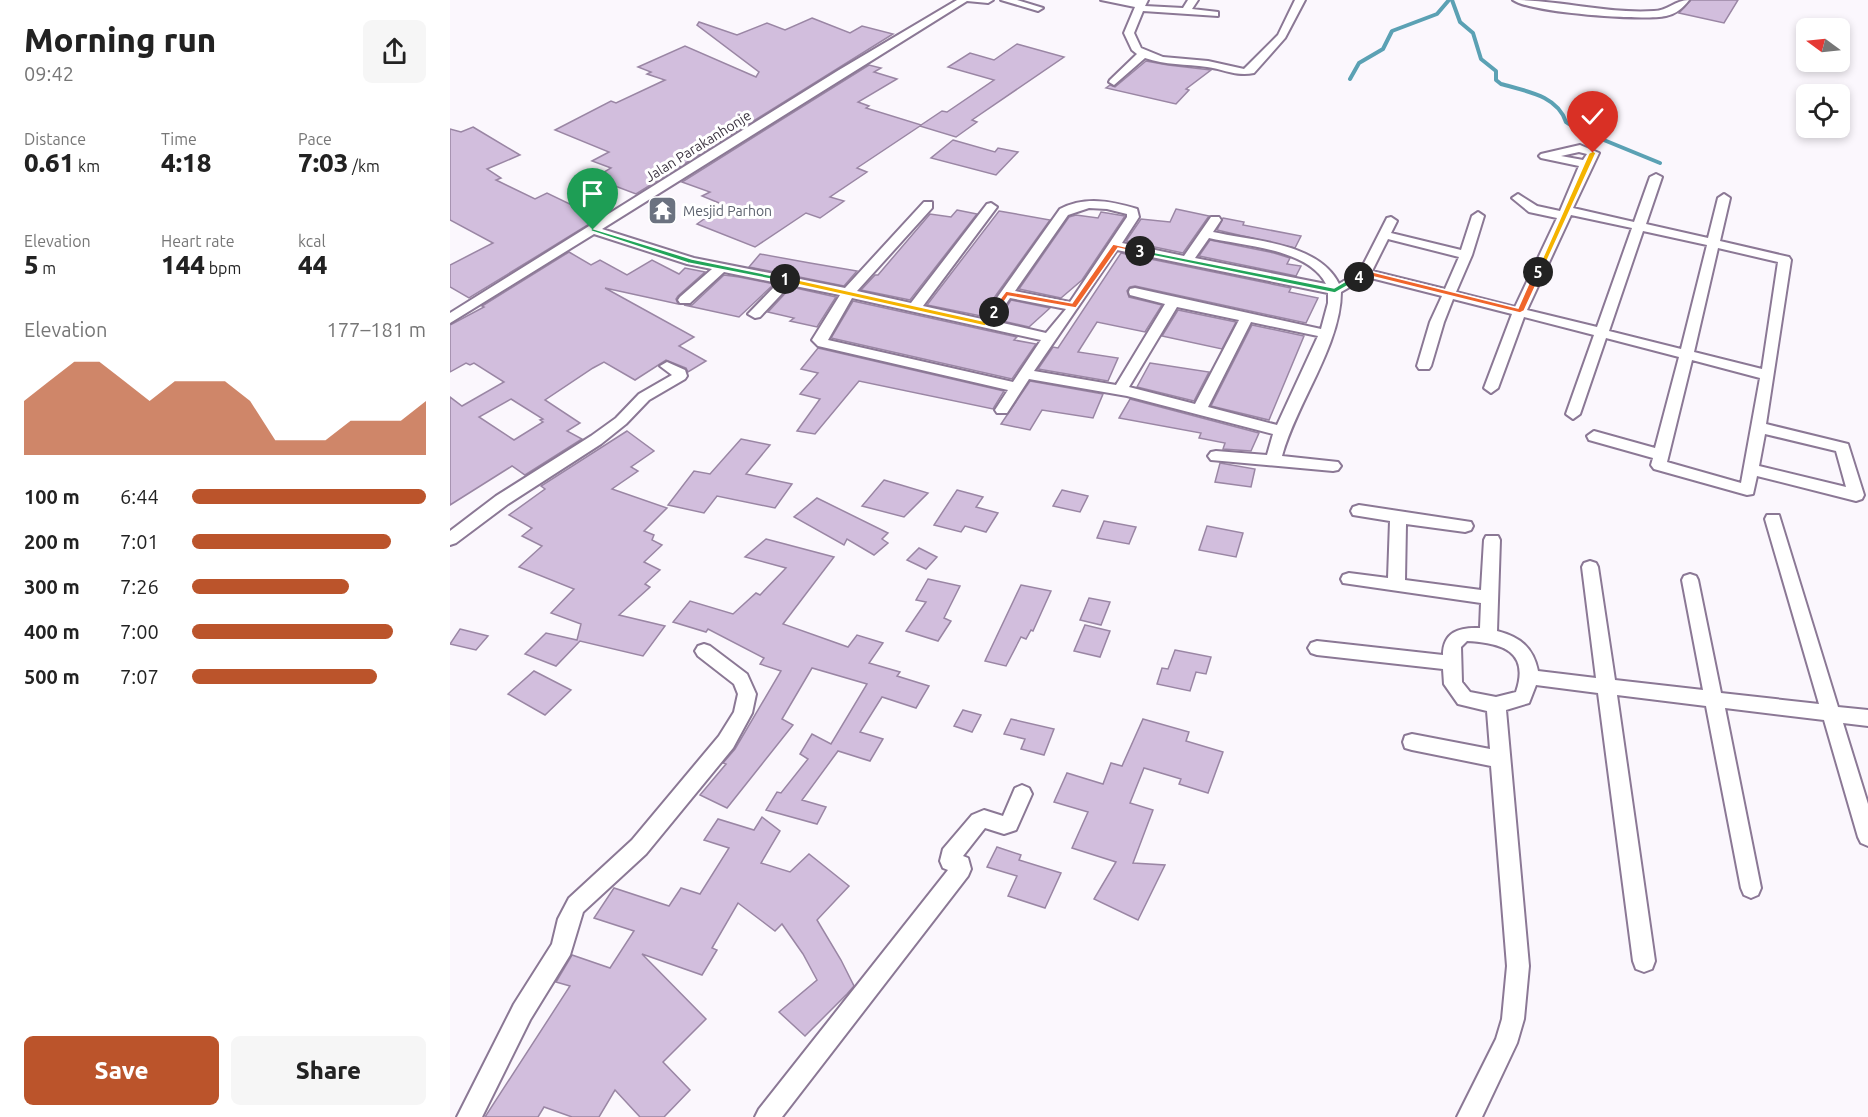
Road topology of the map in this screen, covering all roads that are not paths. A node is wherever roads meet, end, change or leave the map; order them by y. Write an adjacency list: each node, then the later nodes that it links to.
1 (963, 0): 27 (street, Jalan Parakanhonje)
2 (971, 0): 3 (street)
3 (988, 0)
4 (1006, 0): 11 (street)
5 (1193, 0): 12 (street)
6 (1300, 0): 14 (street)
7 (1518, 0): 8 (street)
8 (1684, 0)
9 (1103, 2): 10 (street)
10 (1141, 4): 12 (street); 14 (street)
11 (1038, 8)
12 (1186, 11): 13 (street)
13 (1215, 14)
14 (1143, 54): 15 (street)
15 (1114, 82)
16 (1586, 164): 22 (street)
17 (1656, 177): 26 (street)
18 (1518, 198): 22 (street)
19 (1724, 198): 30 (street)
20 (928, 205): 39 (street)
21 (991, 207): 45 (street)
22 (1565, 213): 26 (street); 46 (street)
23 (1478, 216): 32 (street)
24 (1215, 220): 28 (street)
25 (1391, 221): 29 (street)
26 (1638, 226): 30 (street); 51 (street)
27 (593, 230): 34 (street); 48 (street, Jalan Parakanhonje)
28 (1206, 234): 33 (street); 37 (street)
29 (1386, 236): 32 (street); 35 (street)
30 (1713, 243): 54 (street); 58 (street)
31 (1116, 246): 33 (street); 40 (street); 44 (street)
32 (1466, 255): 41 (street)
33 (1188, 261): 37 (street)
34 (723, 266): 36 (street); 42 (street)
35 (1365, 273): 37 (street); 41 (street)
36 (788, 280): 39 (street); 47 (street)
37 (1335, 290): 52 (street)
38 (1135, 292): 43 (street)
39 (848, 293): 45 (street); 59 (street)
40 (1006, 293): 44 (street); 50 (street)
41 (1450, 293): 46 (street); 55 (street)
42 (685, 300)
43 (1173, 302): 49 (street); 61 (street)
44 (1074, 306): 53 (street)
45 (914, 308): 50 (street)
46 (1520, 311): 51 (street); 60 (street)
47 (755, 314)
48 (450, 319)
49 (1246, 319): 52 (street); 62 (street)
50 (985, 324): 53 (street)
51 (1602, 333): 54 (street); 64 (street)
52 (1326, 334): 66 (street)
53 (1049, 338): 57 (street)
54 (1686, 354): 58 (street); 68 (street)
55 (1424, 366)
56 (674, 370): 77 (street)
57 (1026, 374): 59 (street); 61 (street)
58 (1768, 375): 65 (street)
59 (1017, 387): 63 (street)
60 (1491, 388)
61 (1120, 390): 62 (street)
62 (1200, 409): 66 (street)
63 (1002, 410)
64 (1573, 414)
65 (1758, 427): 72 (street); 72 (street)
66 (1281, 432): 70 (street)
67 (1594, 436): 68 (street)
68 (1661, 455): 72 (street)
69 (1216, 456): 70 (street)
70 (1273, 461): 71 (street)
71 (1333, 466)
72 (1751, 469)
73 (1359, 511): 74 (street)
74 (1398, 517): 76 (street); 82 (street)
75 (1773, 519): 92 (street)
76 (1465, 526)
77 (450, 539)
78 (1492, 540): 83 (street)
79 (1590, 567): 89 (street)
80 (1349, 579): 82 (street)
81 (1690, 580): 90 (street)
82 (1396, 585): 83 (street)
83 (1490, 598): 84 (street)
84 (1488, 635): 87 (street); 88 (street)
85 (1317, 648): 87 (street)
86 (704, 651): 100 (street)
87 (1452, 663): 91 (street)
88 (1530, 676): 89 (street); 91 (street)
89 (1607, 686): 90 (street); 99 (street)
90 (1714, 700): 92 (street); 98 (street)
91 (1496, 705): 95 (street)
92 (1830, 713): 93 (street); 97 (street)
93 (1868, 718)
94 (1412, 742): 95 (street)
95 (1500, 759): 102 (street)
96 (1022, 794): 101 (street)
97 (1868, 837)
98 (1751, 888)
99 (1644, 961)
100 (469, 1117)
101 (767, 1117)
102 (1469, 1117)

